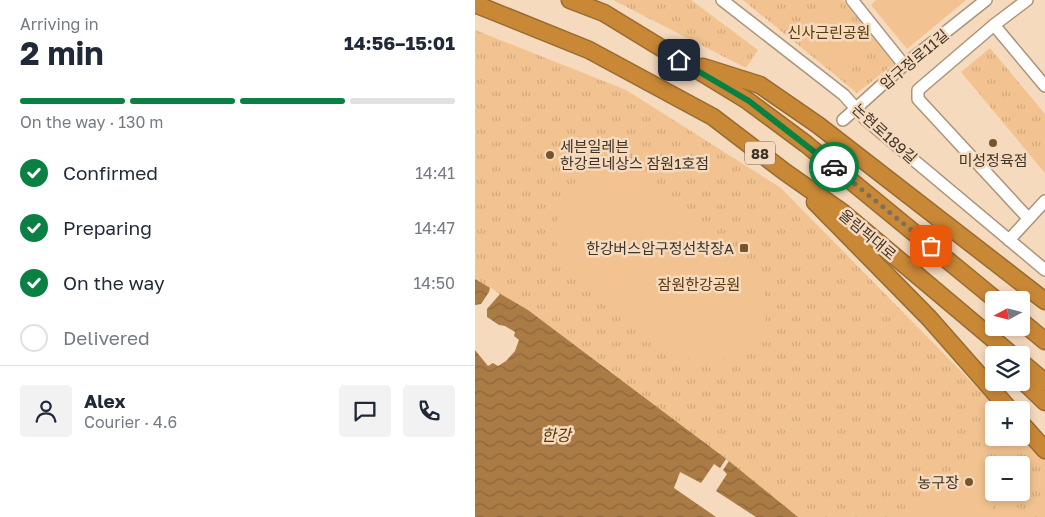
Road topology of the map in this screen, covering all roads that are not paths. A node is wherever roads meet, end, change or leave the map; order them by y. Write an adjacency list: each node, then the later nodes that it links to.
1 (570, 0): 8 (highway, 올림픽대로 / 88)
2 (722, 0): 11 (street, 논현로189길)
3 (852, 0): 9 (street)
4 (986, 0): 9 (street, 압구정로11길)
5 (1027, 0): 7 (street)
6 (475, 4): 13 (highway, 올림픽대로 / 88)
7 (994, 25): 10 (street); 15 (street)
8 (679, 60): 18 (highway, 올림픽대로 / 88); 19 (highway)
9 (904, 65): 11 (street, 압구정로11길)
10 (1045, 86)
11 (857, 107): 12 (street, 압구정로11길); 16 (street, 논현로189길)
12 (843, 120)
13 (785, 172): 20 (highway, 올림픽대로 / 88); 28 (highway)
14 (1045, 201): 15 (street)
15 (1028, 218): 16 (street)
16 (1009, 240): 17 (street, 논현로189길)
17 (1045, 270)
18 (985, 291)
19 (1045, 301)
20 (979, 328): 23 (highway); 24 (highway, 올림픽대로 / 88)
21 (1030, 328): 22 (highway)
22 (1045, 341)
23 (990, 346)
24 (1001, 346)
25 (1030, 370): 26 (highway)
26 (1045, 382)
27 (1030, 388): 29 (highway)
28 (1002, 401)
29 (1045, 402)
30 (1030, 433): 31 (highway)
31 (1043, 448)

